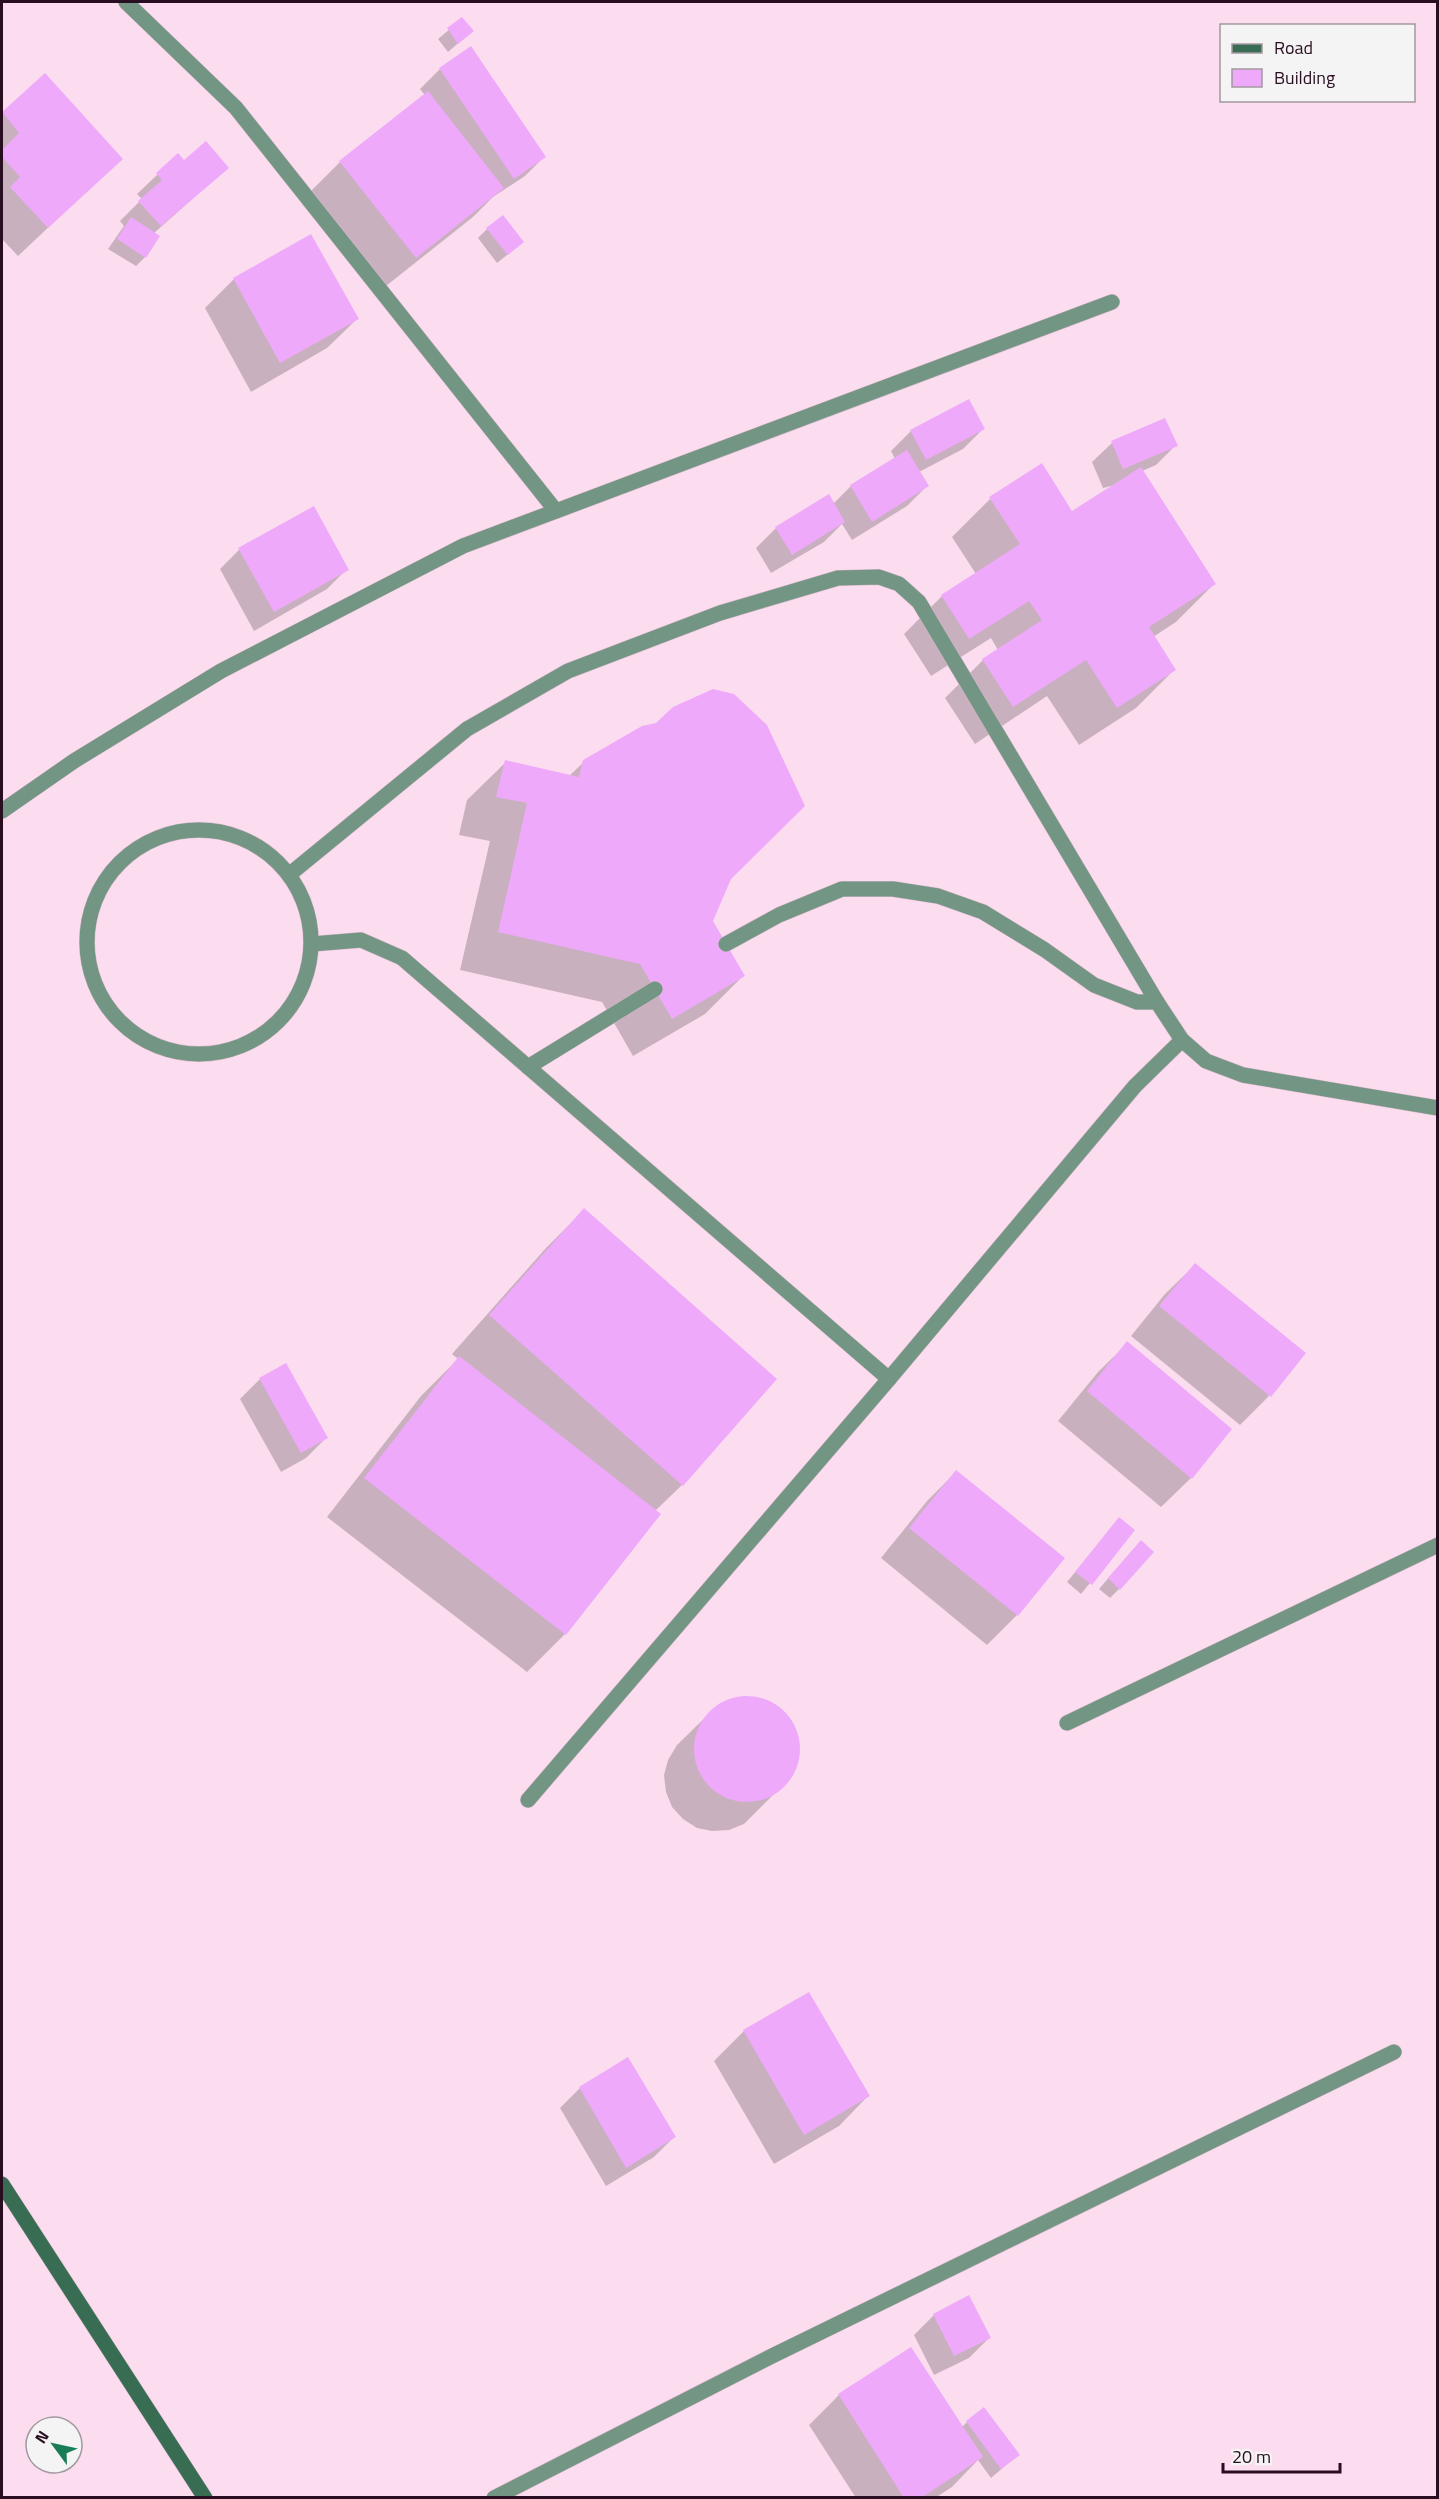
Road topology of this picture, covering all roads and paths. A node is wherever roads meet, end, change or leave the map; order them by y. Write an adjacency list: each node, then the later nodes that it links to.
1 (126, 2): 3 (street)
2 (1112, 302): 3 (street)
3 (556, 511): 4 (street)
4 (2, 811)
5 (290, 874): 6 (street); 6 (street); 9 (street)
6 (312, 944): 11 (street)
7 (726, 944): 9 (street)
8 (655, 989): 11 (street)
9 (1156, 1002): 10 (street)
10 (1182, 1040): 12 (street); 13 (street)
11 (528, 1067): 13 (street)
12 (1437, 1108)
13 (889, 1379): 16 (street)
14 (1437, 1545): 15 (street)
15 (1067, 1723)
16 (528, 1800)
17 (1394, 2052): 20 (street)
18 (2, 2184): 19 (street)
19 (205, 2498)
20 (494, 2498)

